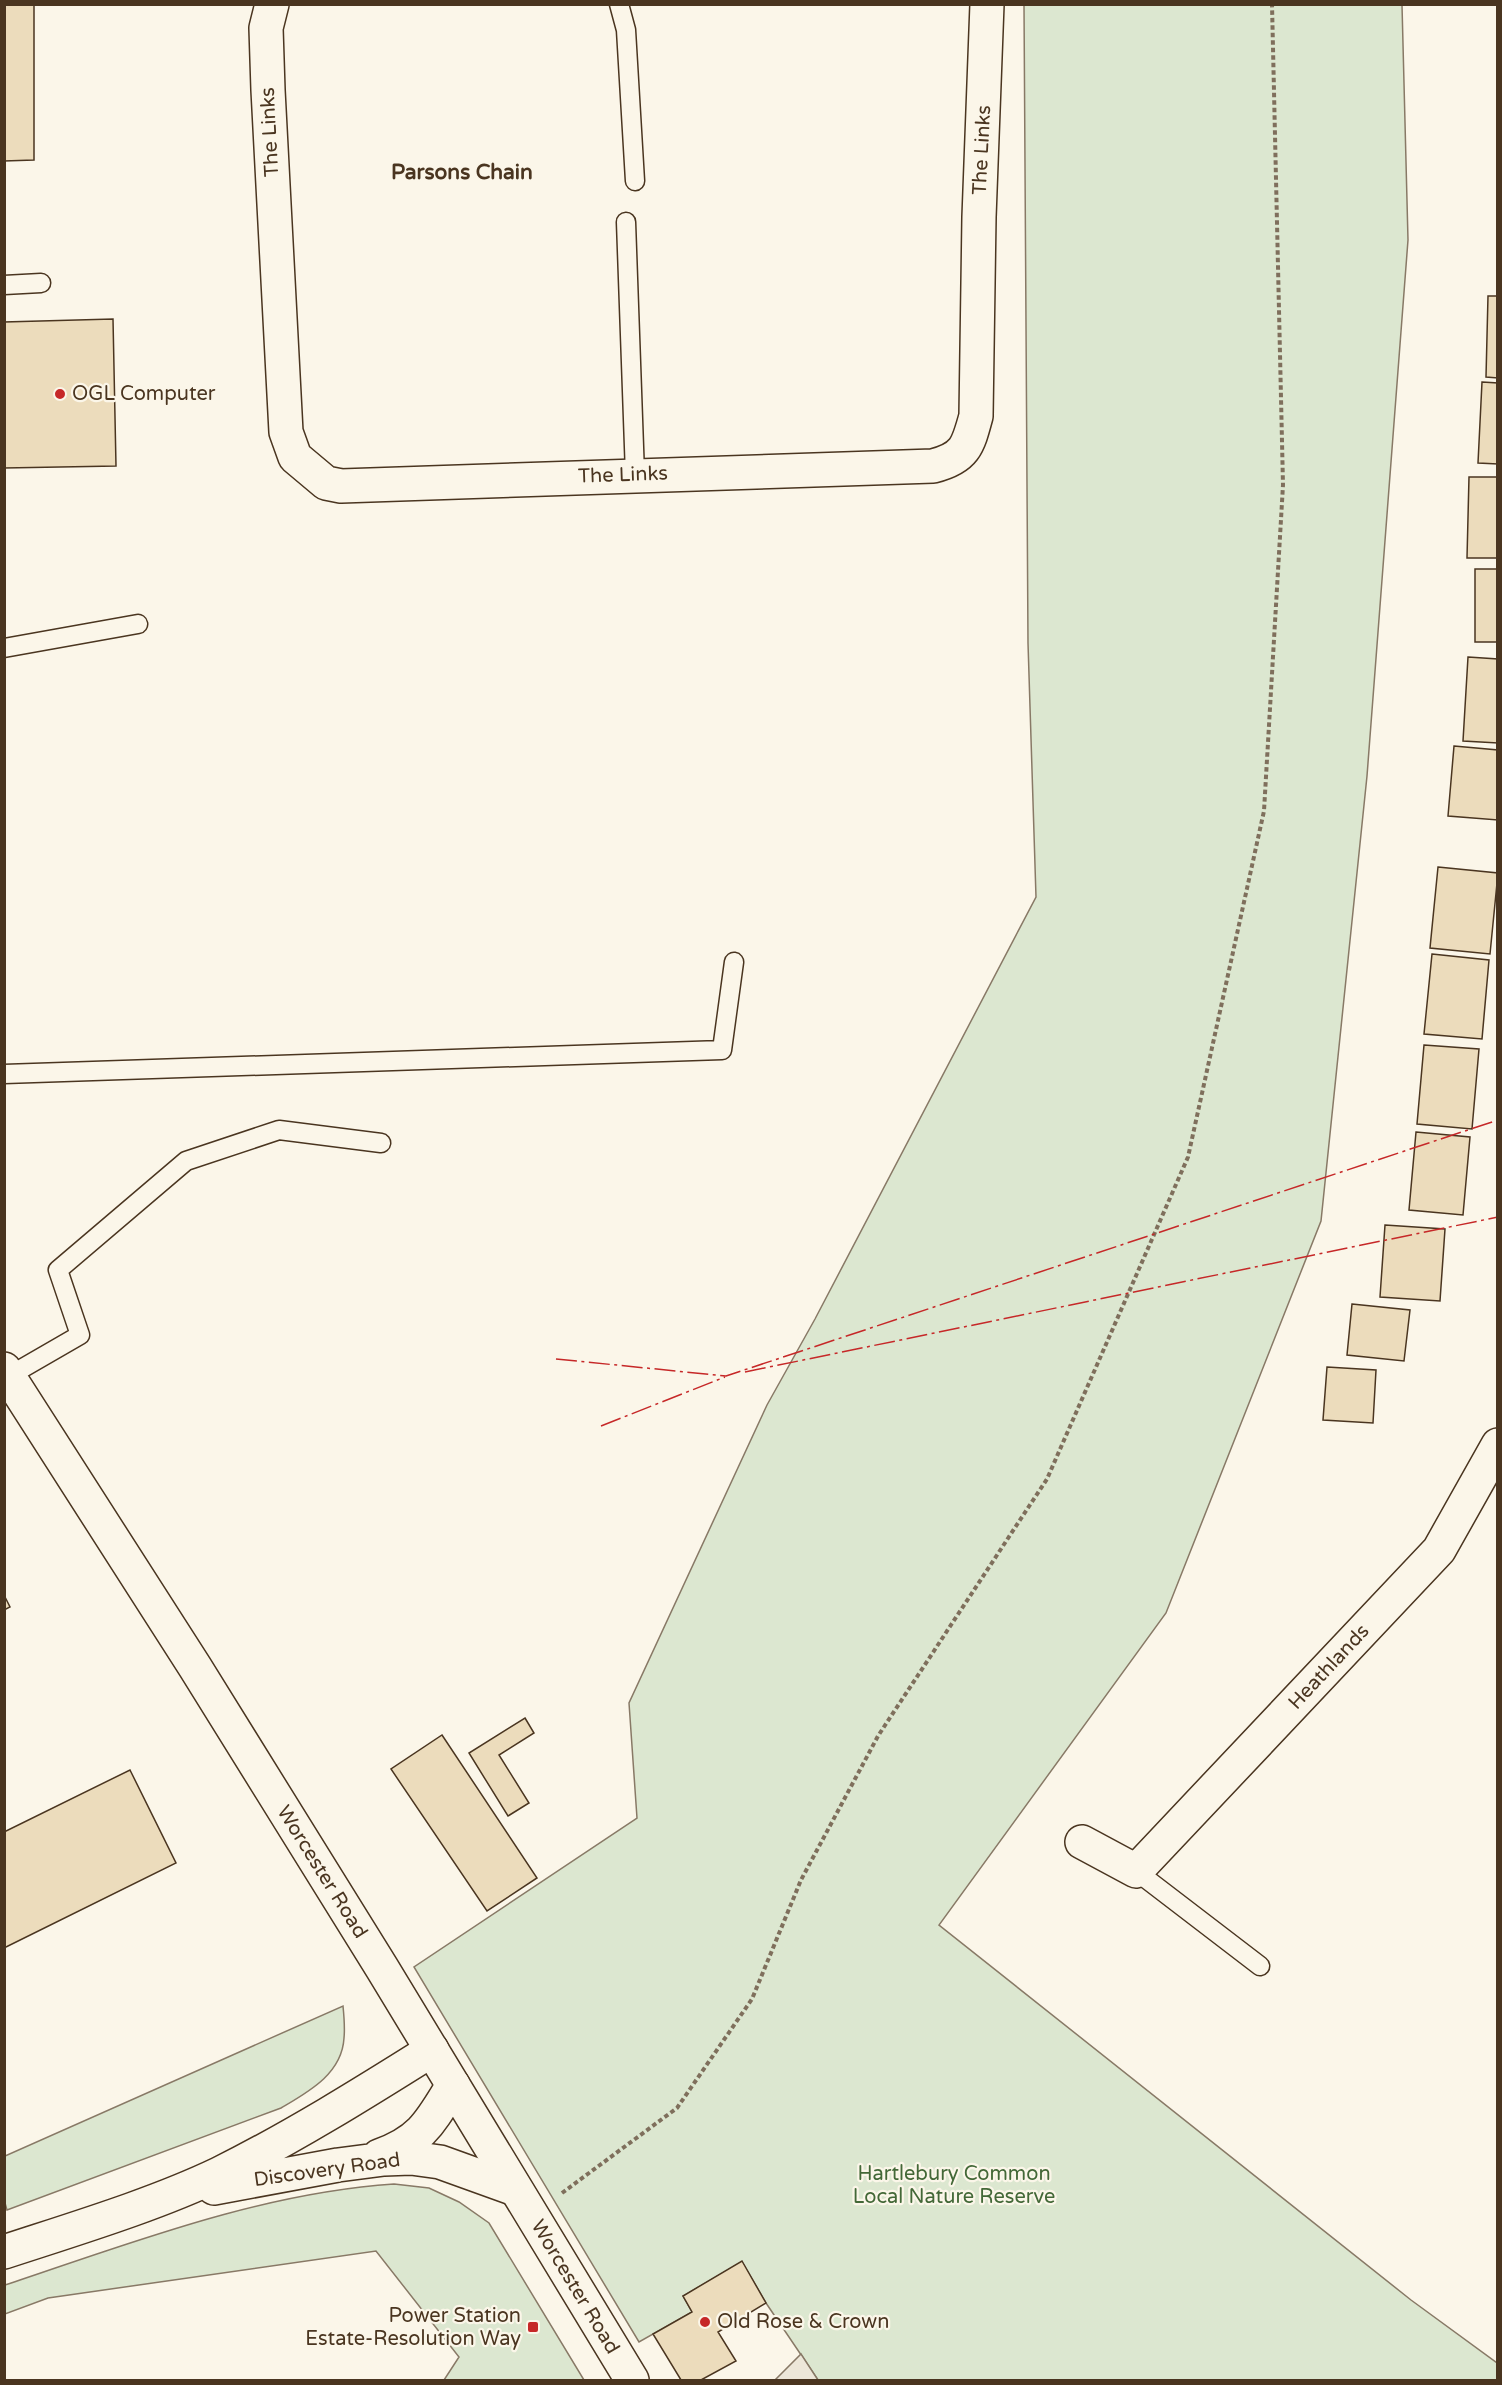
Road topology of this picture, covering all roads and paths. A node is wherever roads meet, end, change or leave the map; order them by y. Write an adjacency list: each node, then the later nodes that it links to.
1 (272, 4): 9 (street, The Links)
2 (619, 4): 5 (lane)
3 (987, 4): 9 (street, The Links)
4 (1272, 4): 23 (path)
5 (635, 181)
6 (626, 222): 9 (lane)
7 (41, 283): 8 (lane)
8 (4, 285)
9 (635, 475)
10 (138, 624): 11 (lane)
11 (4, 648)
12 (734, 963): 13 (lane)
13 (4, 1074)
14 (381, 1143): 15 (lane)
15 (7, 1372): 20 (street, Worcester Road)
16 (1497, 1445): 18 (street, Heathlands)
17 (1082, 1842): 18 (street)
18 (1136, 1871): 19 (lane)
19 (1260, 1966)
20 (432, 2050): 21 (street, Worcester Road); 24 (street, Discovery Road)
21 (453, 2085): 22 (street); 23 (street, Worcester Road)
22 (363, 2162): 23 (street, Discovery Road); 24 (street, Discovery Road)
23 (523, 2201): 26 (street, Worcester Road)
24 (136, 2207): 25 (street, Discovery Road)
25 (4, 2252)
26 (632, 2380)

